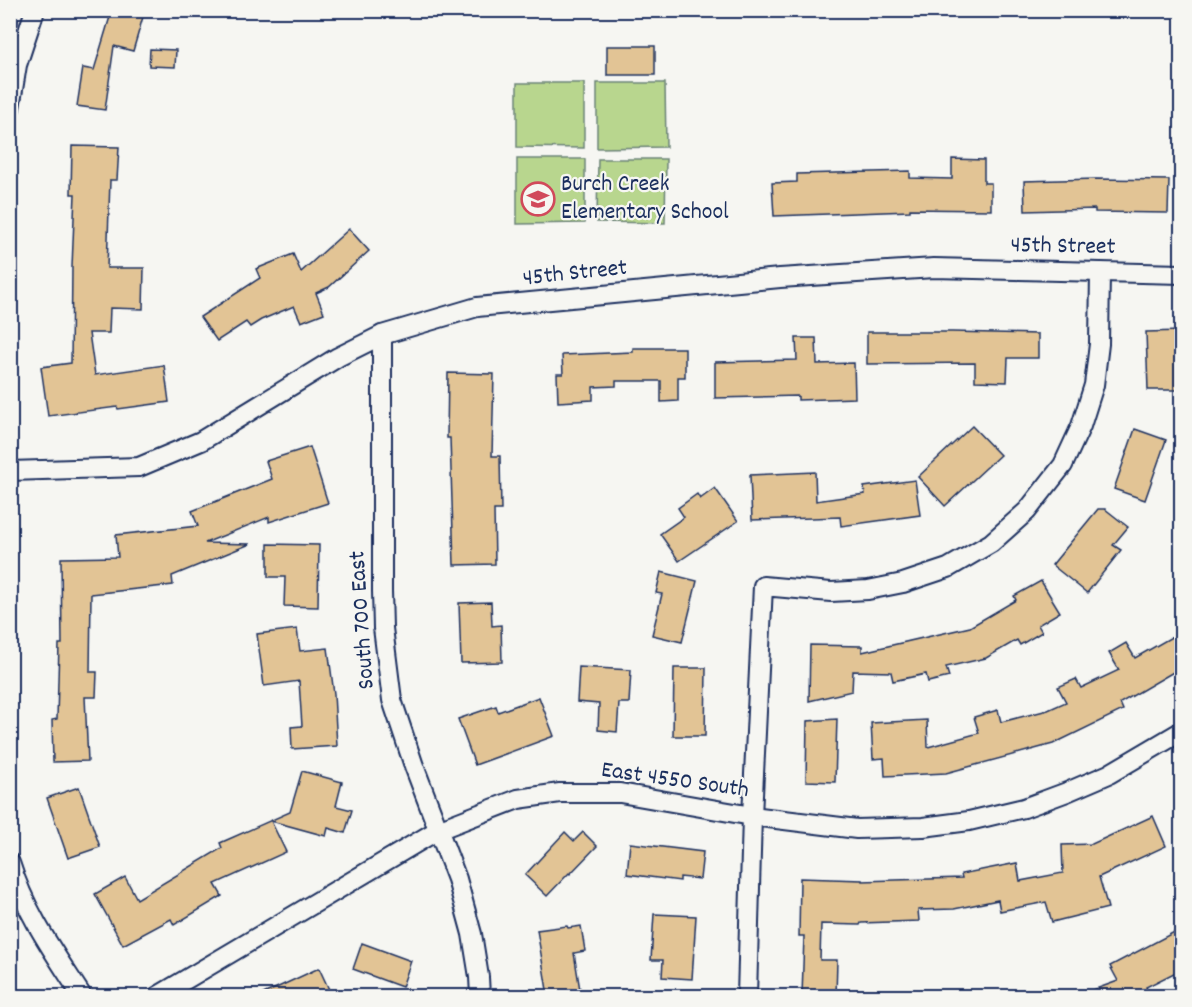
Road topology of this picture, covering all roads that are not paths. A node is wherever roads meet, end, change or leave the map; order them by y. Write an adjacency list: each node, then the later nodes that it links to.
1 (35, 10): 2 (street)
2 (10, 108)
3 (1100, 272): 4 (street, 45th Street); 5 (street, 45th Street); 8 (street)
4 (1182, 274)
5 (382, 335): 6 (street, 45th Street); 9 (street, South 700 East)
6 (10, 471)
7 (1182, 731): 8 (street, East 4550 South)
8 (752, 816): 9 (street, East 4550 South); 14 (street)
9 (438, 830): 12 (street, East 4550 South); 13 (street, South 700 East)
10 (10, 863): 11 (street)
11 (81, 996)
12 (158, 996)
13 (480, 996)
14 (747, 996)

